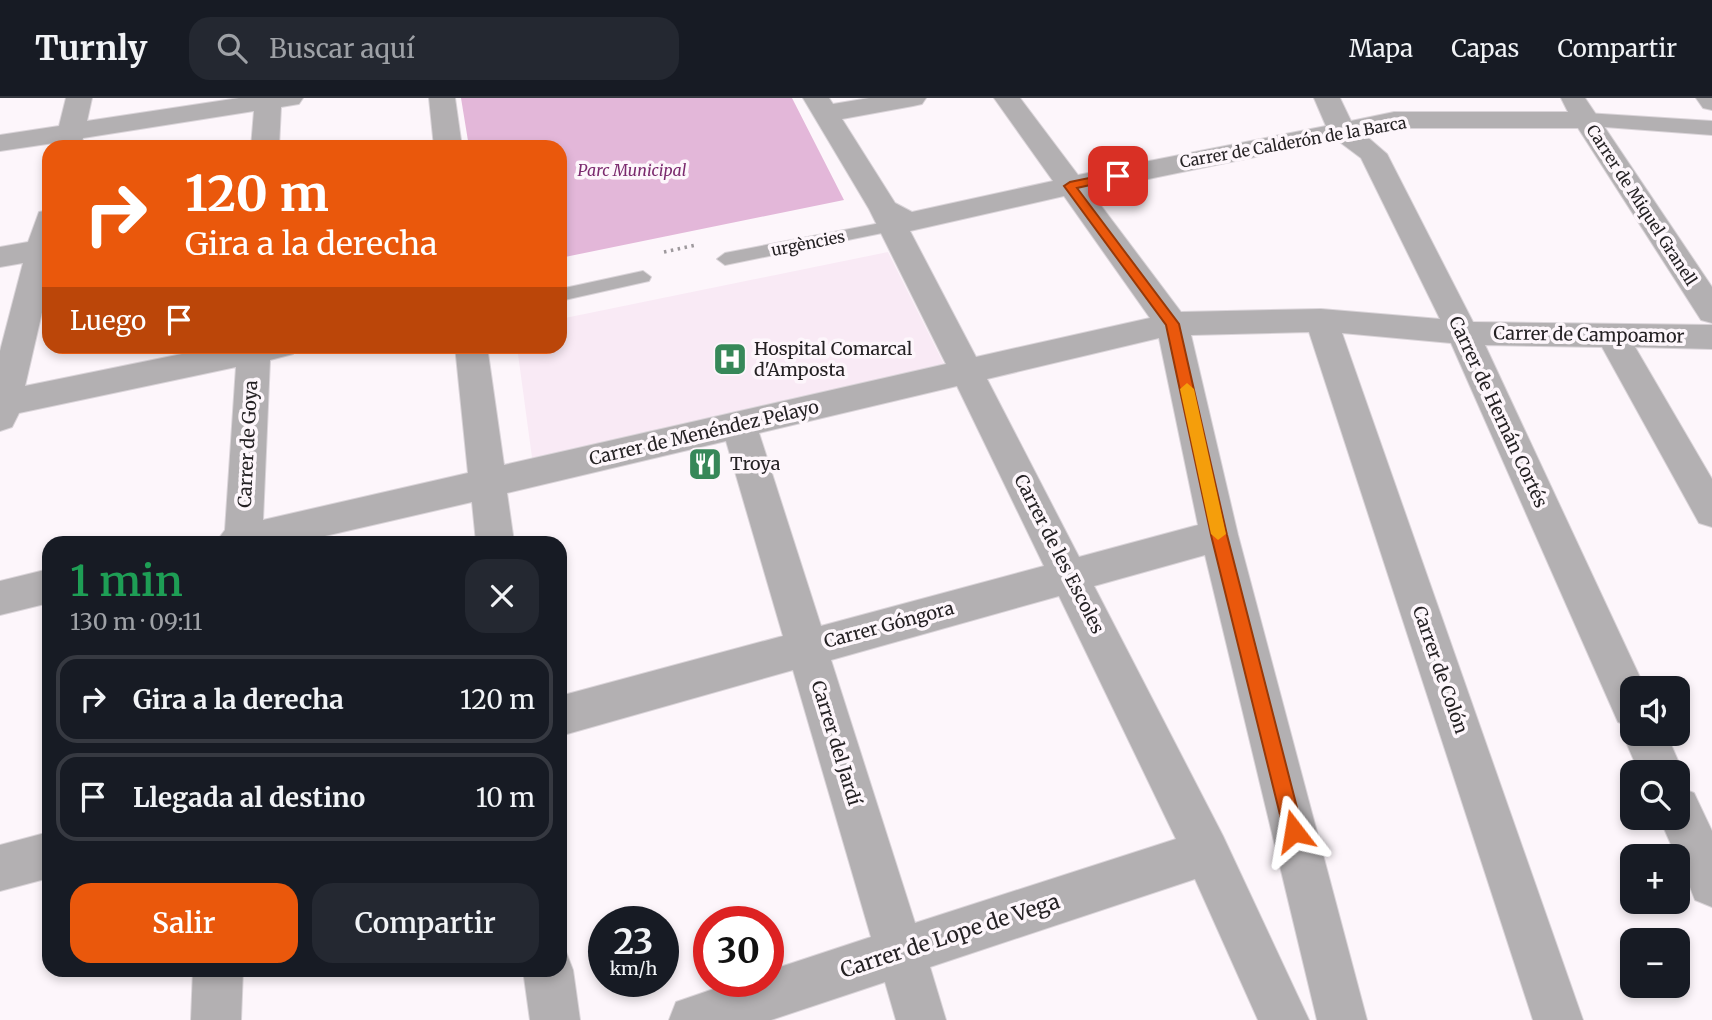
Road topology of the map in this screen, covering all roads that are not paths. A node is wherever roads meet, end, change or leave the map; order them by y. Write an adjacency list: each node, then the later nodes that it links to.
1 (79, 98): 13 (street)
2 (442, 98): 15 (street)
3 (913, 98): 9 (street)
4 (1007, 98): 18 (street)
5 (1327, 98): 12 (street)
6 (1709, 98): 8 (street)
7 (275, 99): 13 (street); 14 (street)
8 (1712, 102)
9 (820, 106): 19 (street, Carrer de les Escoles)
10 (1579, 109): 11 (street, Carrer de Calderón de la Barca); 12 (street, Carrer de Calderón de la Barca); 26 (street, Carrer de Miquel Granell)
11 (1712, 128)
12 (1342, 131): 18 (street, Carrer de Calderón de la Barca); 29 (street, Carrer de Hernán Cortés)
13 (69, 140)
14 (266, 140)
15 (447, 140)
16 (42, 141): 17 (street)
17 (0, 143)
18 (1070, 186): 19 (street, Carrer de Calderón de la Barca); 28 (street)
19 (888, 217): 22 (lane, urgències); 35 (street, Carrer de les Escoles)
20 (42, 250): 21 (street)
21 (0, 257)
22 (726, 259)
23 (42, 260): 36 (street)
24 (642, 277): 25 (lane)
25 (567, 293)
26 (1712, 312)
27 (1321, 320): 28 (street, Carrer de Campoamor); 29 (street, Carrer de Campoamor); 64 (street, Carrer de Colón)
28 (1172, 324): 35 (street, Carrer de Menéndez Pelayo); 40 (street)
29 (1463, 333): 30 (street, Carrer de Campoamor); 48 (street, Carrer de Hernán Cortés)
30 (1612, 335): 31 (street, Carrer de Campoamor); 39 (street)
31 (1712, 337)
32 (237, 354): 36 (street)
33 (262, 354): 41 (street, Carrer de Goya)
34 (472, 354): 38 (street)
35 (967, 372): 37 (street, Carrer de Menéndez Pelayo); 44 (street, Carrer de les Escoles)
36 (1, 409)
37 (739, 425): 38 (street, Carrer de Menéndez Pelayo); 47 (street, Carrer del Jardí)
38 (488, 484): 42 (street, Carrer de Menéndez Pelayo); 43 (street)
39 (1712, 512)
40 (1219, 535): 44 (street, Carrer Góngora); 63 (street)
41 (241, 536)
42 (266, 536)
43 (494, 536)
44 (1070, 576): 47 (street, Carrer Góngora); 51 (street, Carrer de les Escoles)
45 (42, 588): 46 (street)
46 (0, 598)
47 (807, 648): 49 (street, Carrer Góngora); 55 (street, Carrer del Jardí)
48 (1620, 679)
49 (567, 714)
50 (1688, 830): 54 (street)
51 (1207, 852): 55 (street, Carrer de Lope de Vega); 62 (street, Carrer de les Escoles)
52 (42, 857): 53 (street)
53 (0, 869)
54 (1712, 883)
55 (900, 951): 60 (street, Carrer de Lope de Vega); 61 (street, Carrer del Jardí)
56 (218, 977): 58 (street)
57 (549, 977): 59 (street)
58 (216, 1020)
59 (555, 1020)
60 (694, 1020)
61 (920, 1020)
62 (1284, 1020)
63 (1342, 1020)
64 (1558, 1020)

